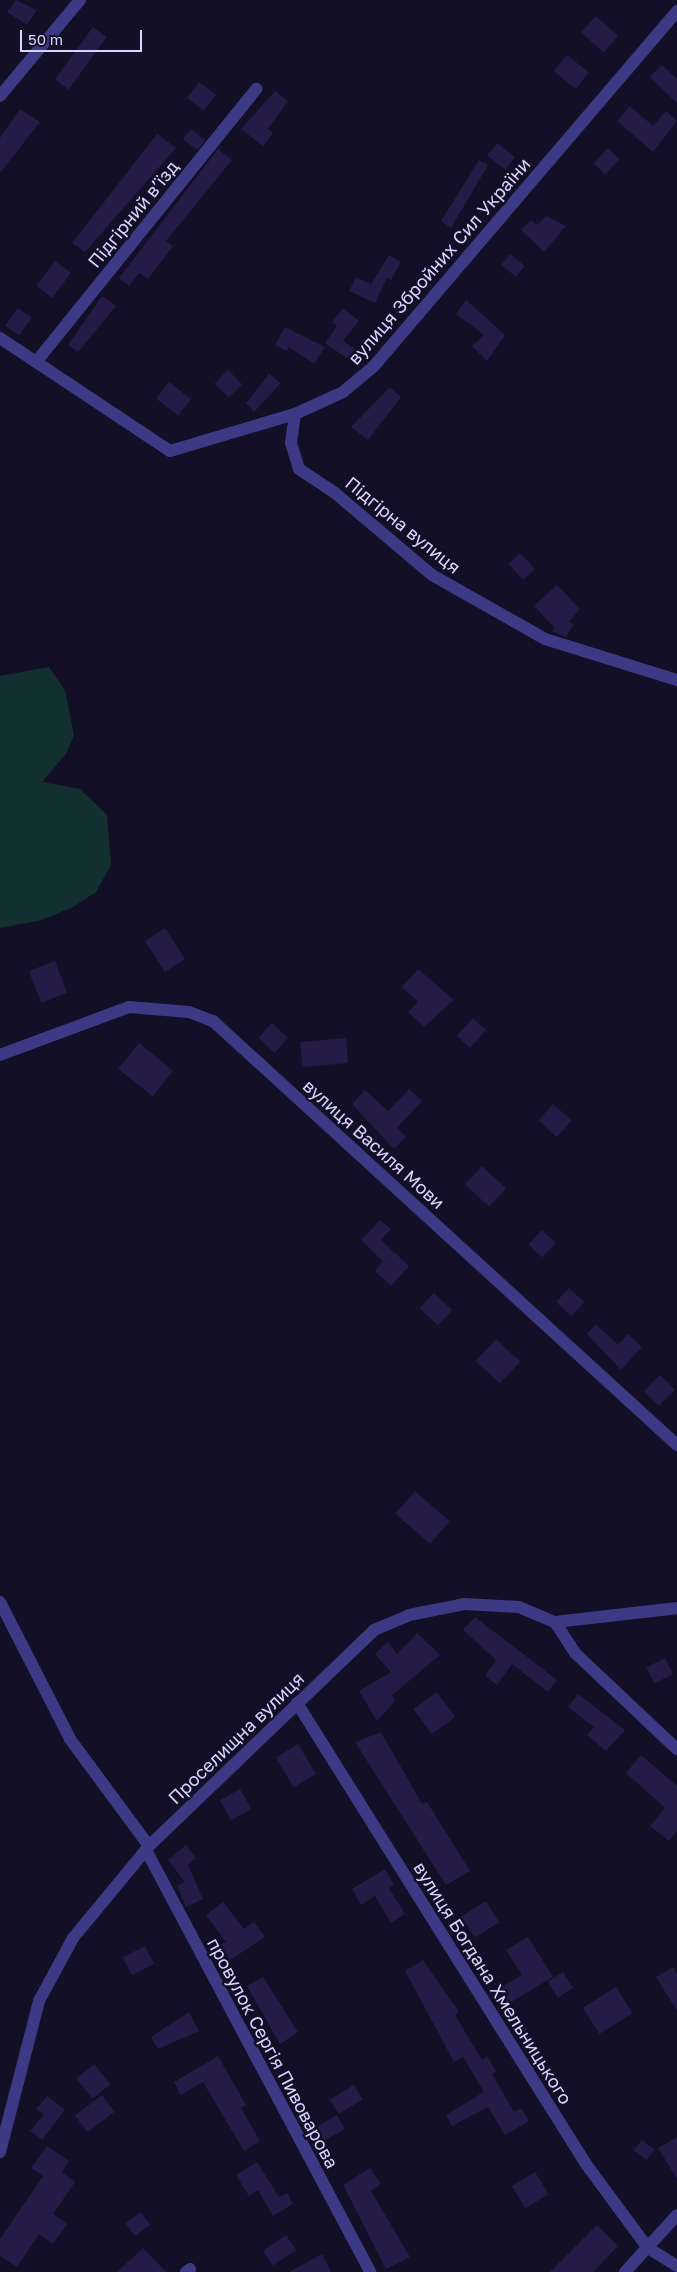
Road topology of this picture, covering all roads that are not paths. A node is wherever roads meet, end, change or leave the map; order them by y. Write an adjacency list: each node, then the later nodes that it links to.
1 (80, 0): 4 (street)
2 (677, 11): 7 (street, вулиця Збройних Сил України)
3 (256, 89): 6 (street, Підгірний в’їзд)
4 (0, 96)
5 (0, 338): 6 (street)
6 (36, 362): 7 (street, вулиця Збройних Сил України)
7 (295, 414): 8 (street, Підгірна вулиця)
8 (677, 680)
9 (0, 1055): 10 (street, вулиця Василя Мови)
10 (677, 1444)
11 (0, 1602): 16 (street, провулок Сергія Пивоварова)
12 (677, 1608): 13 (street, Проселищна вулиця)
13 (555, 1622): 14 (street, Проселищна вулиця); 15 (street)
14 (297, 1703): 16 (street, Проселищна вулиця); 19 (street, вулиця Богдана Хмельницького)
15 (677, 1749)
16 (148, 1848): 17 (street, Проселищна вулиця); 21 (street, провулок Сергія Пивоварова)
17 (0, 2152)
18 (677, 2215): 19 (street)
19 (648, 2248): 20 (street, вулиця Богдана Хмельницького); 22 (street)
20 (677, 2266)
21 (370, 2272)
22 (625, 2272)

